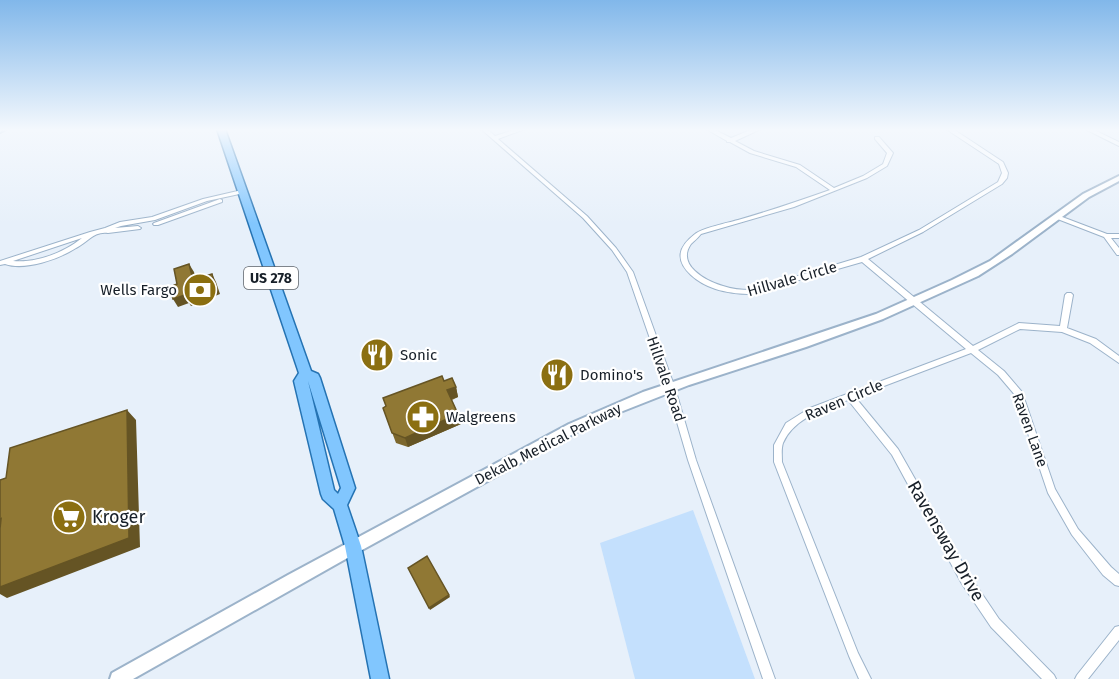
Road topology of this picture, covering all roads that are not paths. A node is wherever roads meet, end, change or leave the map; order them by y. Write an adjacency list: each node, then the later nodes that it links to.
1 (230, 161): 8 (main road, US 278)
2 (521, 161): 22 (street, Hillvale Road)
3 (781, 161): 7 (street)
4 (887, 161): 7 (street, Hillvale Circle)
5 (997, 161): 14 (street, Hillvale Circle)
6 (1119, 178): 9 (main road, Dekalb Medical Parkway)
7 (834, 190): 14 (street, Hillvale Circle)
8 (239, 193): 10 (street); 21 (main road, US 278)
9 (1057, 217): 11 (street); 17 (main road, Dekalb Medical Parkway)
10 (92, 233): 15 (street); 15 (street)
11 (1106, 236): 12 (street); 13 (street)
12 (1119, 236)
13 (1119, 253)
14 (862, 259): 17 (street, Raven Lane)
15 (2, 263)
16 (1069, 295): 18 (street)
17 (914, 301): 19 (street, Raven Lane); 22 (main road, Dekalb Medical Parkway)
18 (1063, 329): 19 (street, Raven Circle); 20 (street, Raven Circle)
19 (973, 349): 23 (street, Raven Circle); 26 (street, Raven Lane)
20 (1119, 360)
21 (306, 374): 24 (main road, US 278); 24 (main road, US 278)
22 (671, 388): 25 (main road, Dekalb Medical Parkway); 30 (street, Hillvale Road)
23 (850, 397): 31 (street, Raven Circle); 32 (street, Ravensway Drive)
24 (340, 505): 25 (main road, US 278)
25 (353, 546): 28 (main road, Dekalb Medical Parkway); 29 (main road, US 278)
26 (1119, 581)
27 (1119, 631): 33 (street)
28 (118, 679)
29 (380, 679)
30 (769, 679)
31 (865, 679)
32 (1050, 679)
33 (1081, 679)

